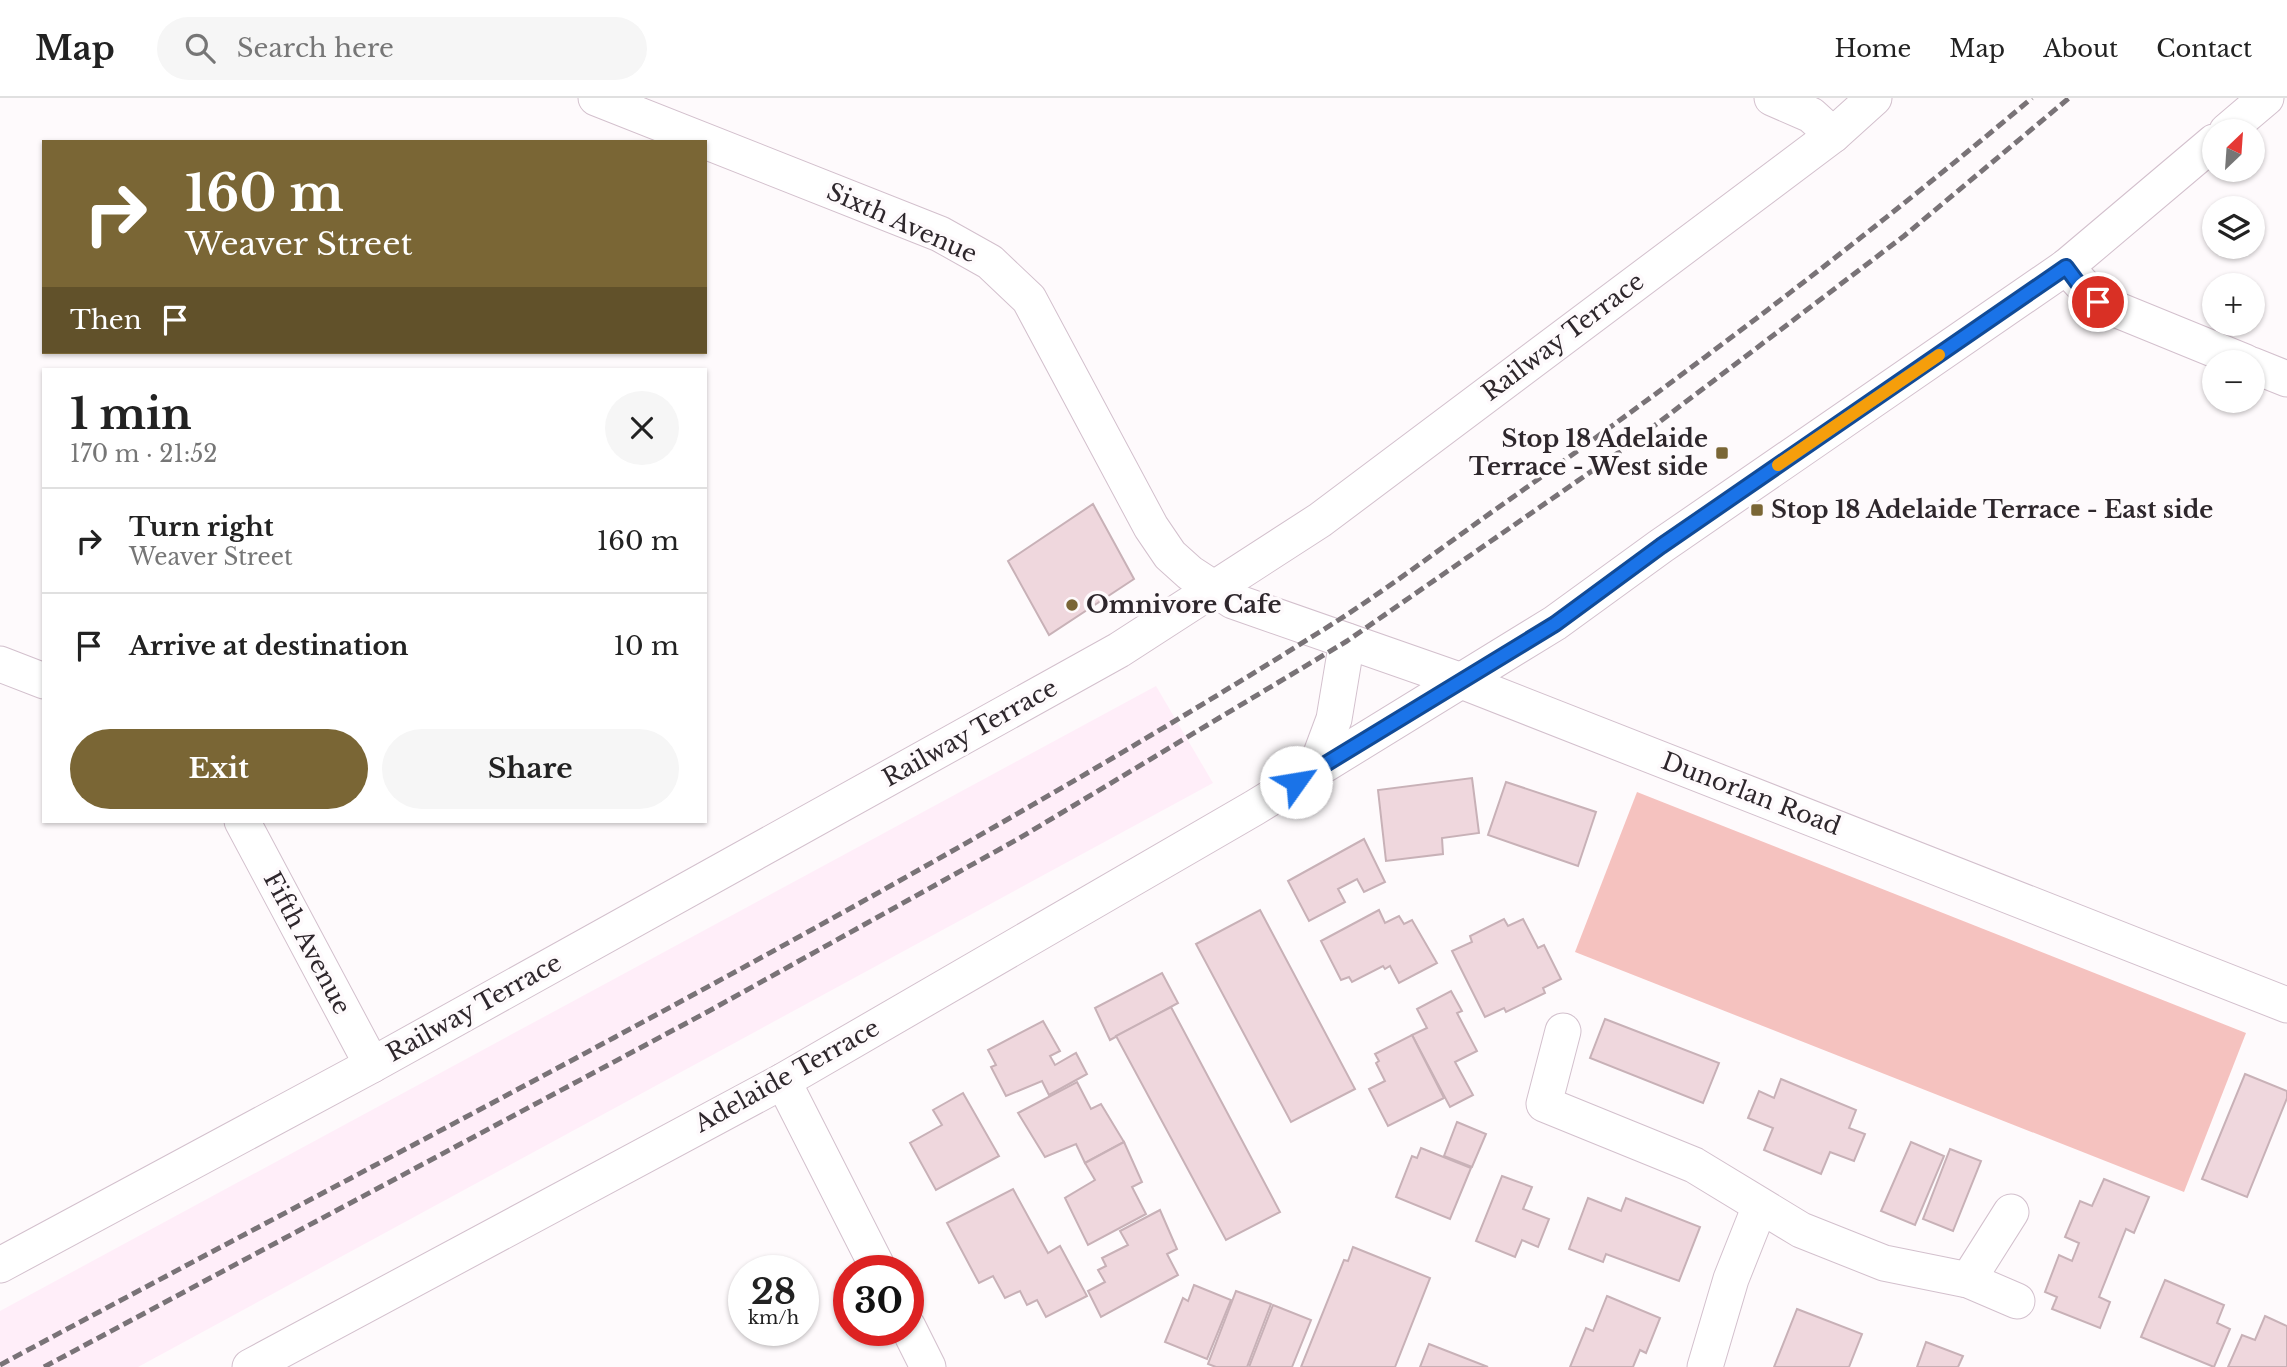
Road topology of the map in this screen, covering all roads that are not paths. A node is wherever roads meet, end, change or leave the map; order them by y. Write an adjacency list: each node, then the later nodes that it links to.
1 (596, 98): 7 (street, Sixth Avenue)
2 (1772, 98): 6 (street)
3 (1874, 98): 6 (street, Railway Terrace)
4 (2266, 98): 5 (street)
5 (2241, 119)
6 (1833, 135): 14 (street, Railway Terrace)
7 (702, 140)
8 (707, 142): 14 (street, Sixth Avenue)
9 (2202, 152): 10 (street, Adelaide Terrace)
10 (2066, 267): 11 (street); 18 (street, Adelaide Terrace)
11 (2216, 350)
12 (2265, 370): 13 (street)
13 (2287, 379)
14 (1213, 589): 15 (street, Dunorlan Road); 23 (street, Railway Terrace)
15 (1347, 641): 18 (street, Dunorlan Road); 19 (street)
16 (0, 664): 17 (street)
17 (42, 680)
18 (1459, 680): 19 (street, Adelaide Terrace); 21 (street, Dunorlan Road)
19 (1315, 769): 24 (street, Adelaide Terrace)
20 (243, 823): 23 (street, Fifth Avenue)
21 (2287, 1005)
22 (1563, 1031): 25 (street)
23 (372, 1065): 28 (street, Railway Terrace)
24 (783, 1081): 27 (street); 32 (street, Adelaide Terrace)
25 (1760, 1206): 29 (street); 34 (street)
26 (2011, 1212): 29 (street)
27 (871, 1255)
28 (0, 1265)
29 (1968, 1280): 30 (street)
30 (2017, 1301)
31 (918, 1346): 33 (street)
32 (250, 1367)
33 (928, 1367)
34 (1705, 1367)

